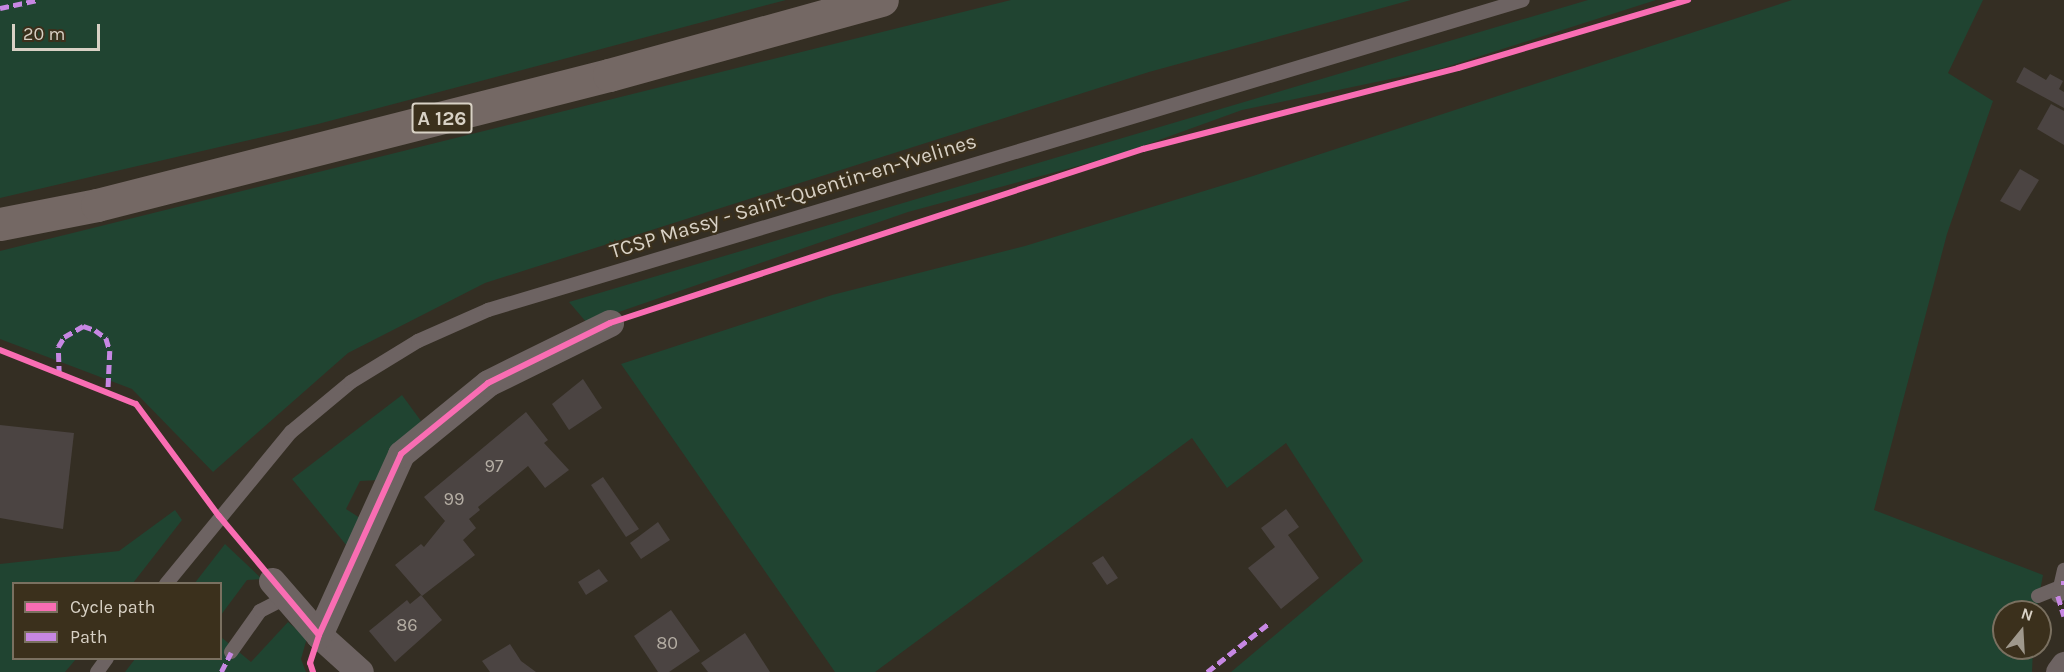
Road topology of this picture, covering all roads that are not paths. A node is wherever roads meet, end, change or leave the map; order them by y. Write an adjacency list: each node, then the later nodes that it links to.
1 (882, 0): 3 (highway, A 126)
2 (1523, 0): 6 (lane, TCSP Massy - Saint-Quentin-en-Yvelines)
3 (0, 224)
4 (610, 323): 9 (street)
5 (2064, 570): 8 (lane)
6 (168, 582)
7 (279, 590): 9 (street); 10 (lane)
8 (2038, 596)
9 (319, 636): 12 (street)
10 (231, 652)
11 (2064, 665): 13 (street)
12 (360, 672)
13 (2058, 672)

